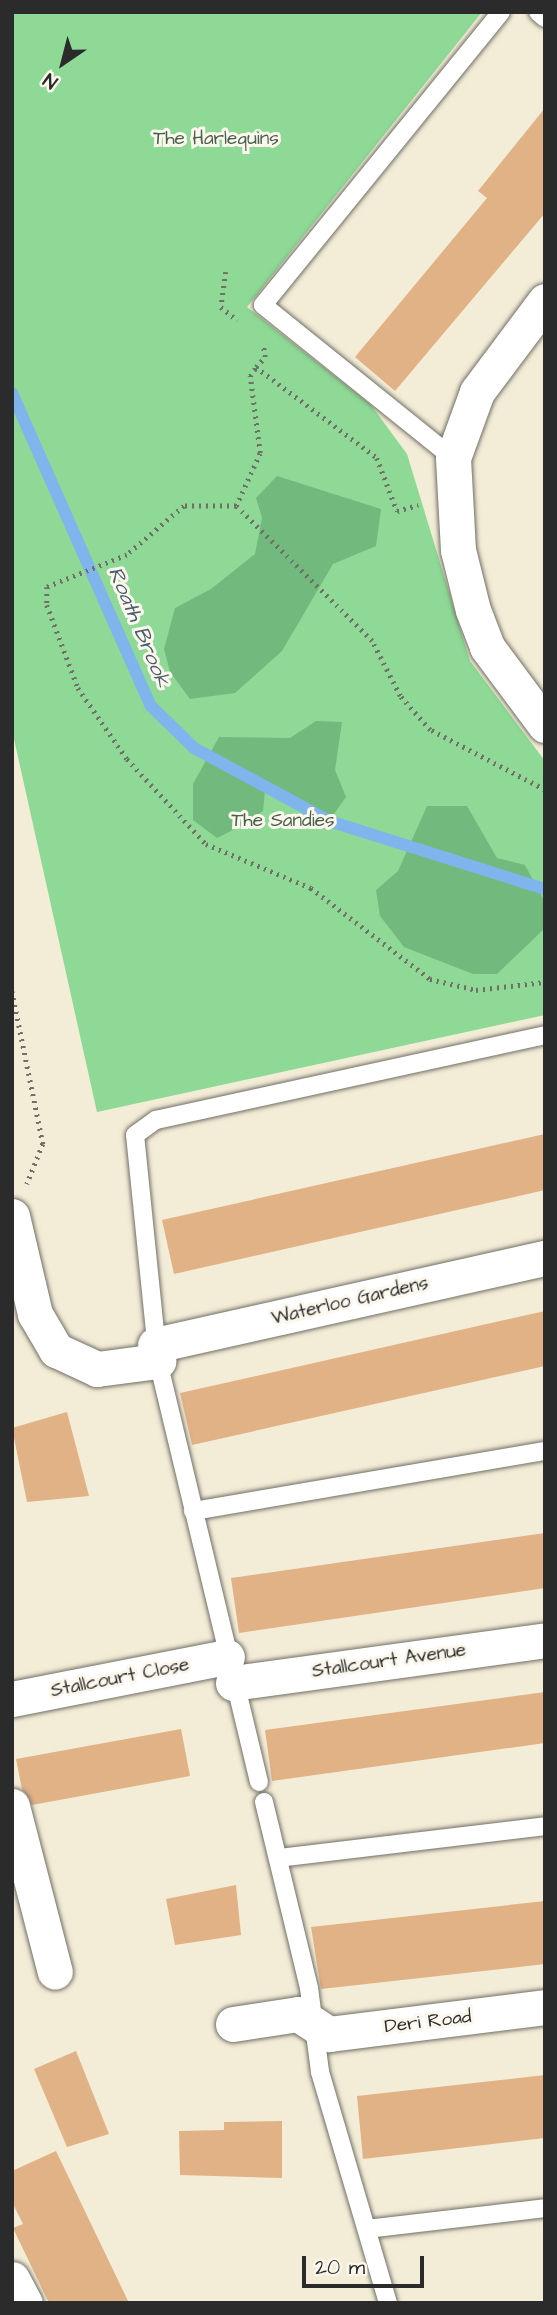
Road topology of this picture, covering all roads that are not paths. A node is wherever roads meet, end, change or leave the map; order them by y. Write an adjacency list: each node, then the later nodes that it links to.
1 (501, 12): 5 (lane)
2 (538, 12): 3 (lane)
3 (545, 18)
4 (545, 301): 5 (street)
5 (453, 458): 6 (street)
6 (545, 725)
7 (545, 1035): 10 (lane)
8 (13, 1216): 10 (street, Waterloo Gardens)
9 (545, 1258): 10 (street, Waterloo Gardens)
10 (156, 1353): 12 (lane)
11 (545, 1451): 12 (lane)
12 (193, 1511): 14 (lane)
13 (545, 1640): 14 (street, Stallcourt Avenue)
14 (230, 1670): 15 (street, Stallcourt Close); 16 (lane)
15 (12, 1699)
16 (259, 1782)
17 (264, 1802): 20 (lane)
18 (12, 1806): 21 (street)
19 (545, 1826): 20 (lane)
20 (278, 1858): 24 (lane)
21 (55, 1972)
22 (545, 2007): 24 (street, Deri Road)
23 (233, 2024): 24 (street, Deri Road)
24 (313, 2025): 26 (lane)
25 (545, 2208): 26 (lane)
26 (367, 2229): 29 (lane)
27 (12, 2279): 28 (street)
28 (24, 2303)
29 (388, 2303)

